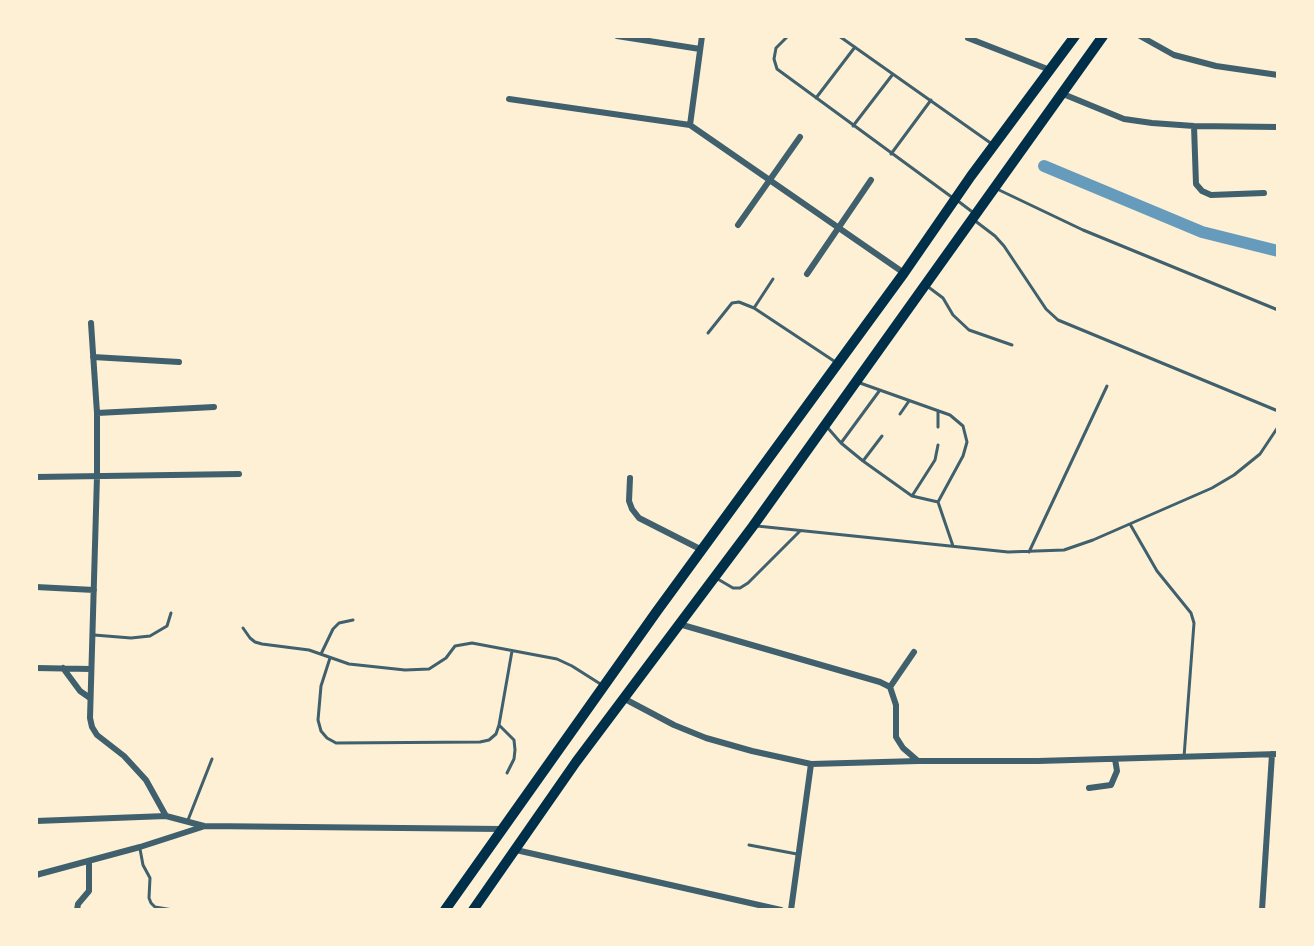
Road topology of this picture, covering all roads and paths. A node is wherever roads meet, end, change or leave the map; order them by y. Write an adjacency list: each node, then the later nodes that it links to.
1 (617, 36): 10 (street)
2 (702, 36): 10 (street)
3 (788, 36): 16 (lane)
4 (839, 36): 9 (lane)
5 (1076, 36): 11 (main road)
6 (1103, 36): 14 (main road)
7 (1140, 36): 13 (street)
8 (968, 38): 11 (street)
9 (855, 47): 12 (lane); 16 (lane)
10 (700, 49): 18 (street)
11 (1050, 70): 23 (main road)
12 (893, 74): 17 (lane); 19 (lane)
13 (1278, 75)
14 (1063, 94): 20 (street); 27 (main road)
15 (509, 99): 18 (street)
16 (815, 99): 19 (lane)
17 (931, 100): 23 (lane); 24 (lane)
18 (690, 124): 26 (street)
19 (853, 126): 24 (lane)
20 (1194, 126): 21 (street); 28 (street)
21 (1278, 127)
22 (800, 138): 26 (street)
23 (994, 145): 29 (main road)
24 (891, 154): 29 (lane)
25 (871, 180): 32 (street)
26 (770, 181): 31 (street); 32 (street)
27 (995, 188): 30 (main road); 38 (lane)
28 (1264, 193)
29 (955, 199): 30 (lane); 33 (main road)
30 (975, 217): 36 (main road); 51 (lane)
31 (738, 225)
32 (839, 227): 33 (street); 34 (street)
33 (904, 273): 44 (main road)
34 (807, 274)
35 (773, 279): 37 (lane)
36 (926, 285): 41 (lane); 45 (main road)
37 (754, 308): 40 (lane); 44 (lane)
38 (1278, 310)
39 (91, 323): 42 (street)
40 (708, 333)
41 (1012, 345)
42 (93, 357): 43 (street); 52 (street)
43 (179, 362)
44 (838, 364): 71 (main road)
45 (855, 382): 47 (lane); 54 (main road)
46 (1107, 386): 72 (lane)
47 (880, 390): 48 (lane); 58 (lane)
48 (909, 401): 50 (lane); 53 (lane)
49 (214, 407): 52 (street)
50 (938, 411): 55 (lane); 66 (lane)
51 (1278, 411)
52 (97, 413): 62 (street)
53 (900, 414)
54 (824, 424): 58 (lane); 68 (main road)
55 (938, 427)
56 (1278, 427): 67 (lane)
57 (882, 436): 60 (lane)
58 (841, 443): 60 (lane)
59 (938, 445): 65 (lane)
60 (863, 461): 65 (lane)
61 (239, 474): 62 (street)
62 (97, 476): 63 (street); 75 (street)
63 (36, 477)
64 (630, 478): 71 (street)
65 (912, 496): 66 (lane)
66 (938, 502): 70 (lane)
67 (1130, 524): 72 (lane); 94 (lane)
68 (753, 526): 69 (lane); 73 (main road)
69 (800, 531): 70 (lane); 73 (lane)
70 (953, 546): 72 (lane)
71 (702, 550): 88 (main road)
72 (1029, 552)
73 (715, 577): 78 (main road)
74 (36, 587): 75 (street)
75 (94, 590): 80 (street)
76 (171, 613): 80 (lane)
77 (353, 620): 83 (lane)
78 (679, 624): 89 (street); 91 (main road)
79 (243, 628): 83 (lane)
80 (92, 635): 87 (street)
81 (512, 651): 84 (lane); 88 (lane); 92 (lane)
82 (914, 652): 89 (street)
83 (321, 654): 84 (lane)
84 (330, 658): 92 (lane)
85 (36, 668): 86 (street)
86 (63, 669): 87 (street); 90 (street)
87 (91, 669): 90 (street)
88 (603, 686): 105 (main road)
89 (890, 687): 97 (street)
90 (90, 698): 101 (street)
91 (623, 698): 98 (street); 108 (main road)
92 (499, 724): 99 (lane)
93 (1275, 754): 94 (street); 118 (street)
94 (1184, 757): 96 (street)
95 (212, 759): 103 (lane)
96 (1115, 759): 97 (street); 100 (street)
97 (918, 761): 98 (street)
98 (812, 764): 109 (street)
99 (507, 773)
100 (1089, 788)
101 (166, 816): 102 (street); 103 (street)
102 (36, 821)
103 (187, 822): 104 (street)
104 (204, 826): 105 (street); 107 (street)
105 (503, 829): 114 (main road)
106 (749, 845): 109 (lane)
107 (140, 847): 110 (street); 113 (lane)
108 (516, 850): 115 (main road); 116 (street)
109 (799, 855): 117 (street)
110 (89, 861): 111 (street); 112 (street)
111 (36, 875)
112 (77, 910)
113 (173, 910)
114 (445, 910)
115 (473, 910)
116 (781, 910)
117 (791, 910)
118 (1262, 910)

